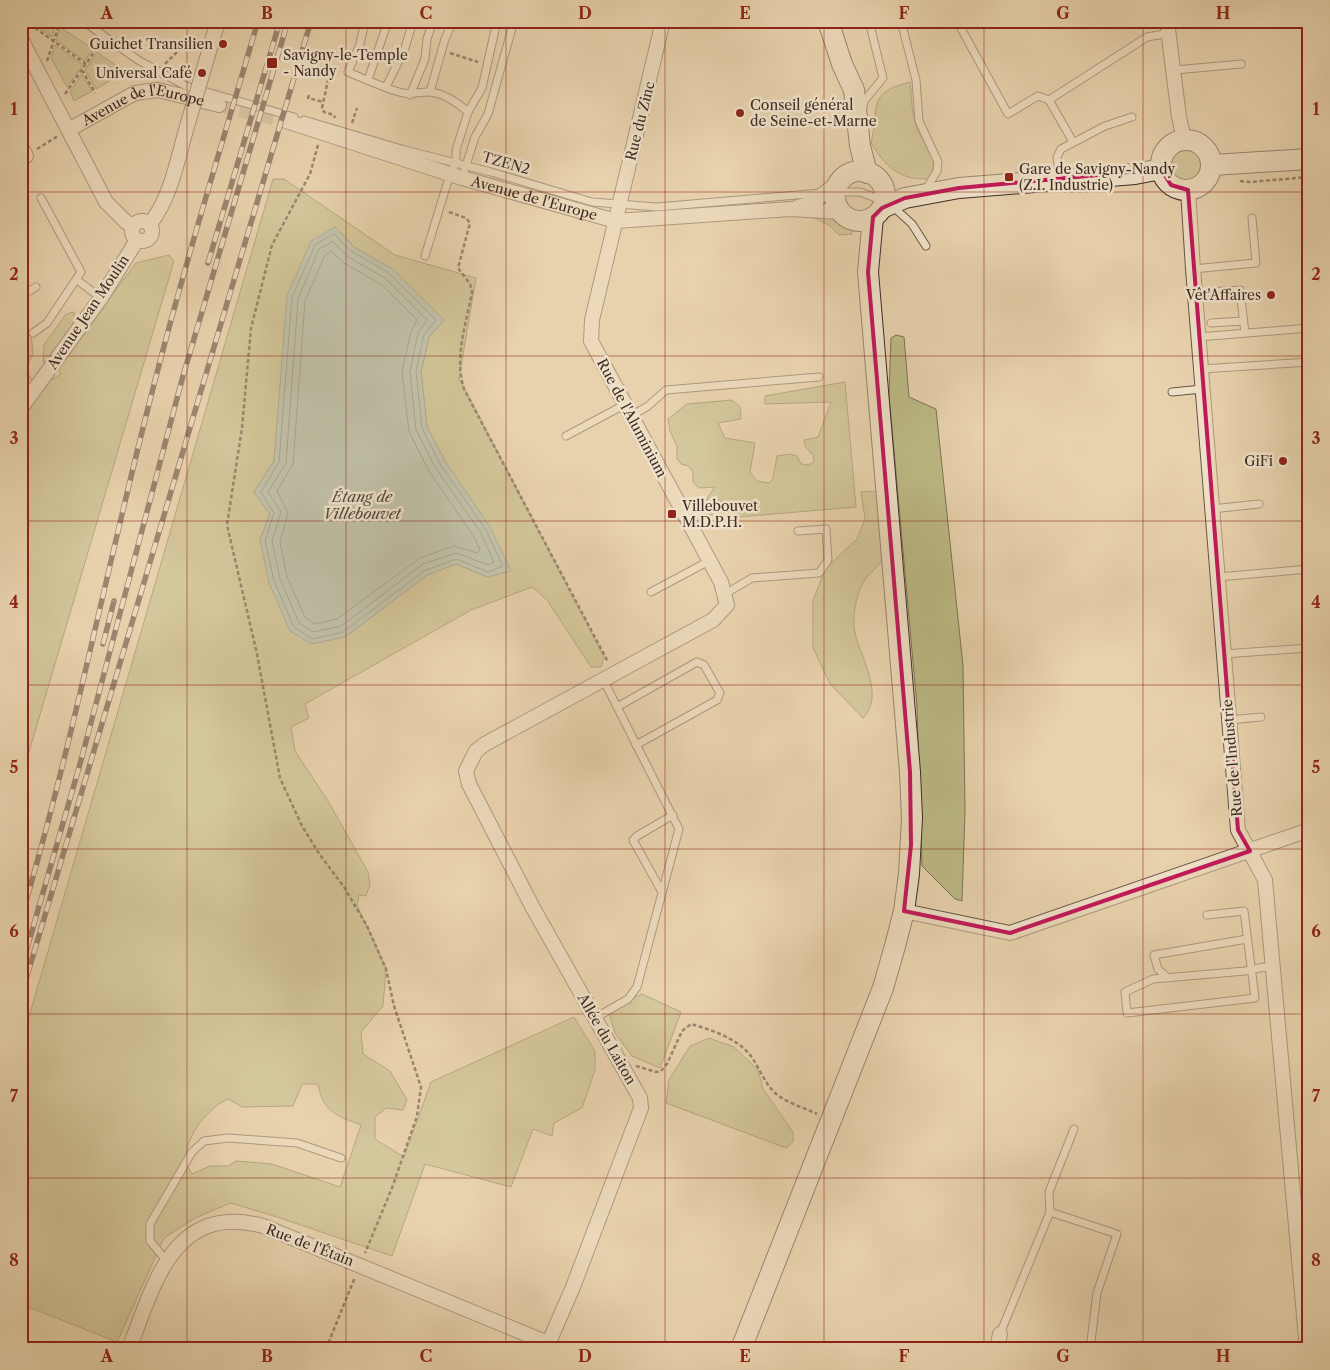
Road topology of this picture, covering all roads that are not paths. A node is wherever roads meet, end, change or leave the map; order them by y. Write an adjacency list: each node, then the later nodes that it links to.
1 (83, 21): 36 (lane, TZEN2)
2 (218, 21): 50 (street, bridge)
3 (365, 21): 20 (lane)
4 (388, 21): 20 (lane)
5 (413, 21): 21 (lane)
6 (433, 21): 23 (lane)
7 (453, 21): 22 (lane)
8 (497, 21): 26 (lane)
9 (514, 21): 36 (lane)
10 (663, 21): 44 (street, Rue du Zinc)
11 (828, 21): 17 (street)
12 (869, 21): 29 (lane)
13 (901, 21): 40 (lane)
14 (957, 21): 24 (lane)
15 (1169, 27): 19 (street); 24 (lane)
16 (21, 39): 30 (street)
17 (842, 64): 29 (street); 39 (street)
18 (1241, 64): 19 (lane)
19 (1175, 70): 31 (street)
20 (368, 80): 21 (lane)
21 (386, 87): 23 (lane)
22 (430, 92): 23 (lane); 26 (lane)
23 (410, 95)
24 (1049, 100): 32 (lane)
25 (220, 105): 30 (street, Avenue de l'Europe)
26 (468, 112): 36 (lane)
27 (1132, 117): 32 (lane)
28 (286, 121): 36 (street, Avenue de l'Europe)
29 (859, 125): 37 (street)
30 (70, 129): 51 (street)
31 (1184, 140): 34 (street); 35 (street)
32 (1074, 142): 38 (lane)
33 (1309, 159): 34 (street)
34 (1212, 166): 42 (street)
35 (1161, 169): 38 (street); 42 (street)
36 (459, 170): 44 (lane, TZEN2); 49 (street, Avenue de l'Europe); 54 (lane)
37 (873, 177): 39 (street); 40 (street); 45 (street)
38 (1060, 180): 41 (street)
39 (837, 185): 44 (lane, TZEN2); 45 (lane, TZEN2); 46 (street, Avenue de l'Europe); 47 (street)
40 (928, 186): 41 (street)
41 (959, 188): 45 (street)
42 (1188, 190): 55 (street, Rue de l'Industrie)
43 (41, 198): 57 (lane)
44 (621, 206): 49 (street, Rue du Zinc)
45 (882, 207): 47 (street); 53 (lane, TZEN2); 56 (street)
46 (790, 210): 47 (street, Avenue de l'Europe); 49 (street, Avenue de l'Europe)
47 (846, 216): 56 (street)
48 (1252, 218): 55 (lane)
49 (616, 221): 74 (street, Rue de l'Aluminium)
50 (150, 224): 51 (street); 52 (street)
51 (133, 226): 52 (street)
52 (137, 240): 61 (street, Avenue Jean Moulin)
53 (926, 246)
54 (425, 256)
55 (1192, 269): 67 (street, Rue de l'Industrie)
56 (868, 272): 95 (street)
57 (77, 280): 61 (lane); 66 (lane)
58 (36, 287): 60 (lane)
59 (1210, 292): 62 (lane)
60 (21, 296)
61 (101, 298): 73 (street, Avenue Jean Moulin)
62 (1243, 321): 63 (lane); 65 (lane)
63 (1210, 323)
64 (1309, 328): 65 (lane)
65 (1244, 333): 67 (lane)
66 (33, 334)
67 (1198, 337): 69 (street, Rue de l'Industrie)
68 (1309, 362): 69 (lane)
69 (1201, 369): 71 (street, Rue de l'Industrie)
70 (819, 377): 74 (lane)
71 (1202, 389): 72 (lane); 77 (street, Rue de l'Industrie)
72 (1172, 392)
73 (21, 408)
74 (627, 410): 75 (lane); 79 (street, Rue de l'Aluminium)
75 (566, 436)
76 (1260, 504): 77 (lane)
77 (1212, 509): 81 (street, Rue de l'Industrie)
78 (798, 531): 83 (lane)
79 (709, 561): 82 (lane); 83 (street, Rue de l'Aluminium)
80 (1309, 568): 81 (lane)
81 (1218, 576): 85 (street, Rue de l'Industrie)
82 (652, 592)
83 (726, 599): 86 (street)
84 (1309, 648): 85 (lane)
85 (1224, 654): 89 (street, Rue de l'Industrie)
86 (602, 672): 87 (lane); 101 (street, Allée du Laiton)
87 (617, 707): 90 (lane); 90 (lane)
88 (1261, 717): 89 (lane)
89 (1229, 720): 93 (street, Rue de l'Industrie)
90 (636, 745): 91 (lane)
91 (673, 815): 94 (lane); 94 (lane)
92 (1309, 830): 93 (street)
93 (1250, 851): 95 (street); 98 (street, Rue de l'Industrie)
94 (662, 892): 101 (lane)
95 (904, 911): 109 (street)
96 (1207, 915): 97 (lane)
97 (1247, 939): 99 (lane); 100 (lane)
98 (1273, 966): 99 (lane); 112 (street, Rue de l'Industrie)
99 (1252, 970): 100 (lane); 100 (lane)
100 (1168, 978)
101 (595, 1018): 107 (street, Allée du Laiton)
102 (1074, 1129): 104 (lane)
103 (341, 1158): 105 (lane)
104 (1050, 1212): 106 (lane); 111 (lane)
105 (166, 1260): 107 (street, Rue de l'Étain); 108 (street, Rue de l'Étain)
106 (1000, 1334): 110 (street)
107 (547, 1346)
108 (129, 1349)
109 (741, 1349)
110 (998, 1349)
111 (1090, 1349)
112 (1307, 1349)

